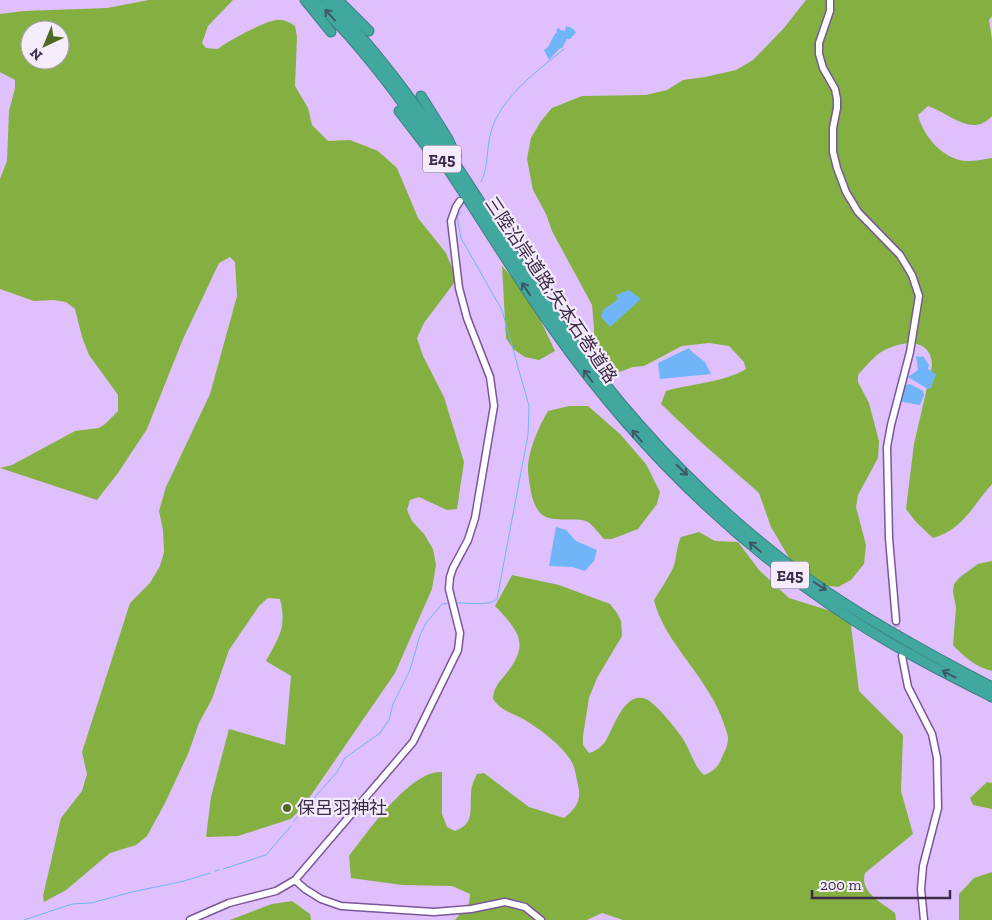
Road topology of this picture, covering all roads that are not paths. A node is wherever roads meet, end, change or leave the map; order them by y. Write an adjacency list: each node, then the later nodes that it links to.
1 (305, 0): 7 (highway)
2 (315, 0): 12 (highway, 三陸沿岸道路;矢本石巻道路 / E45, one-way to 2)
3 (327, 0): 10 (highway, 三陸沿岸道路;矢本石巻道路 / E45)
4 (338, 0): 6 (highway)
5 (830, 0): 15 (street)
6 (369, 31)
7 (331, 32)
8 (421, 96): 10 (highway)
9 (399, 111): 12 (highway)
10 (467, 180): 13 (highway, 三陸沿岸道路;矢本石巻道路 / E45)
11 (460, 201): 19 (street)
12 (498, 243): 13 (highway, 三陸沿岸道路;矢本石巻道路 / E45, one-way to 12)
13 (557, 327): 14 (highway, 三陸沿岸道路;矢本石巻道路 / E45)
14 (622, 412): 17 (highway, 三陸沿岸道路;矢本石巻道路 / E45, one-way to 17); 18 (highway, 三陸沿岸道路;矢本石巻道路 / E45, one-way to 14)
15 (896, 621)
16 (902, 656): 22 (street)
17 (992, 687)
18 (992, 697)
19 (295, 880): 20 (street); 21 (street)
20 (190, 920)
21 (541, 920)
22 (924, 920)

